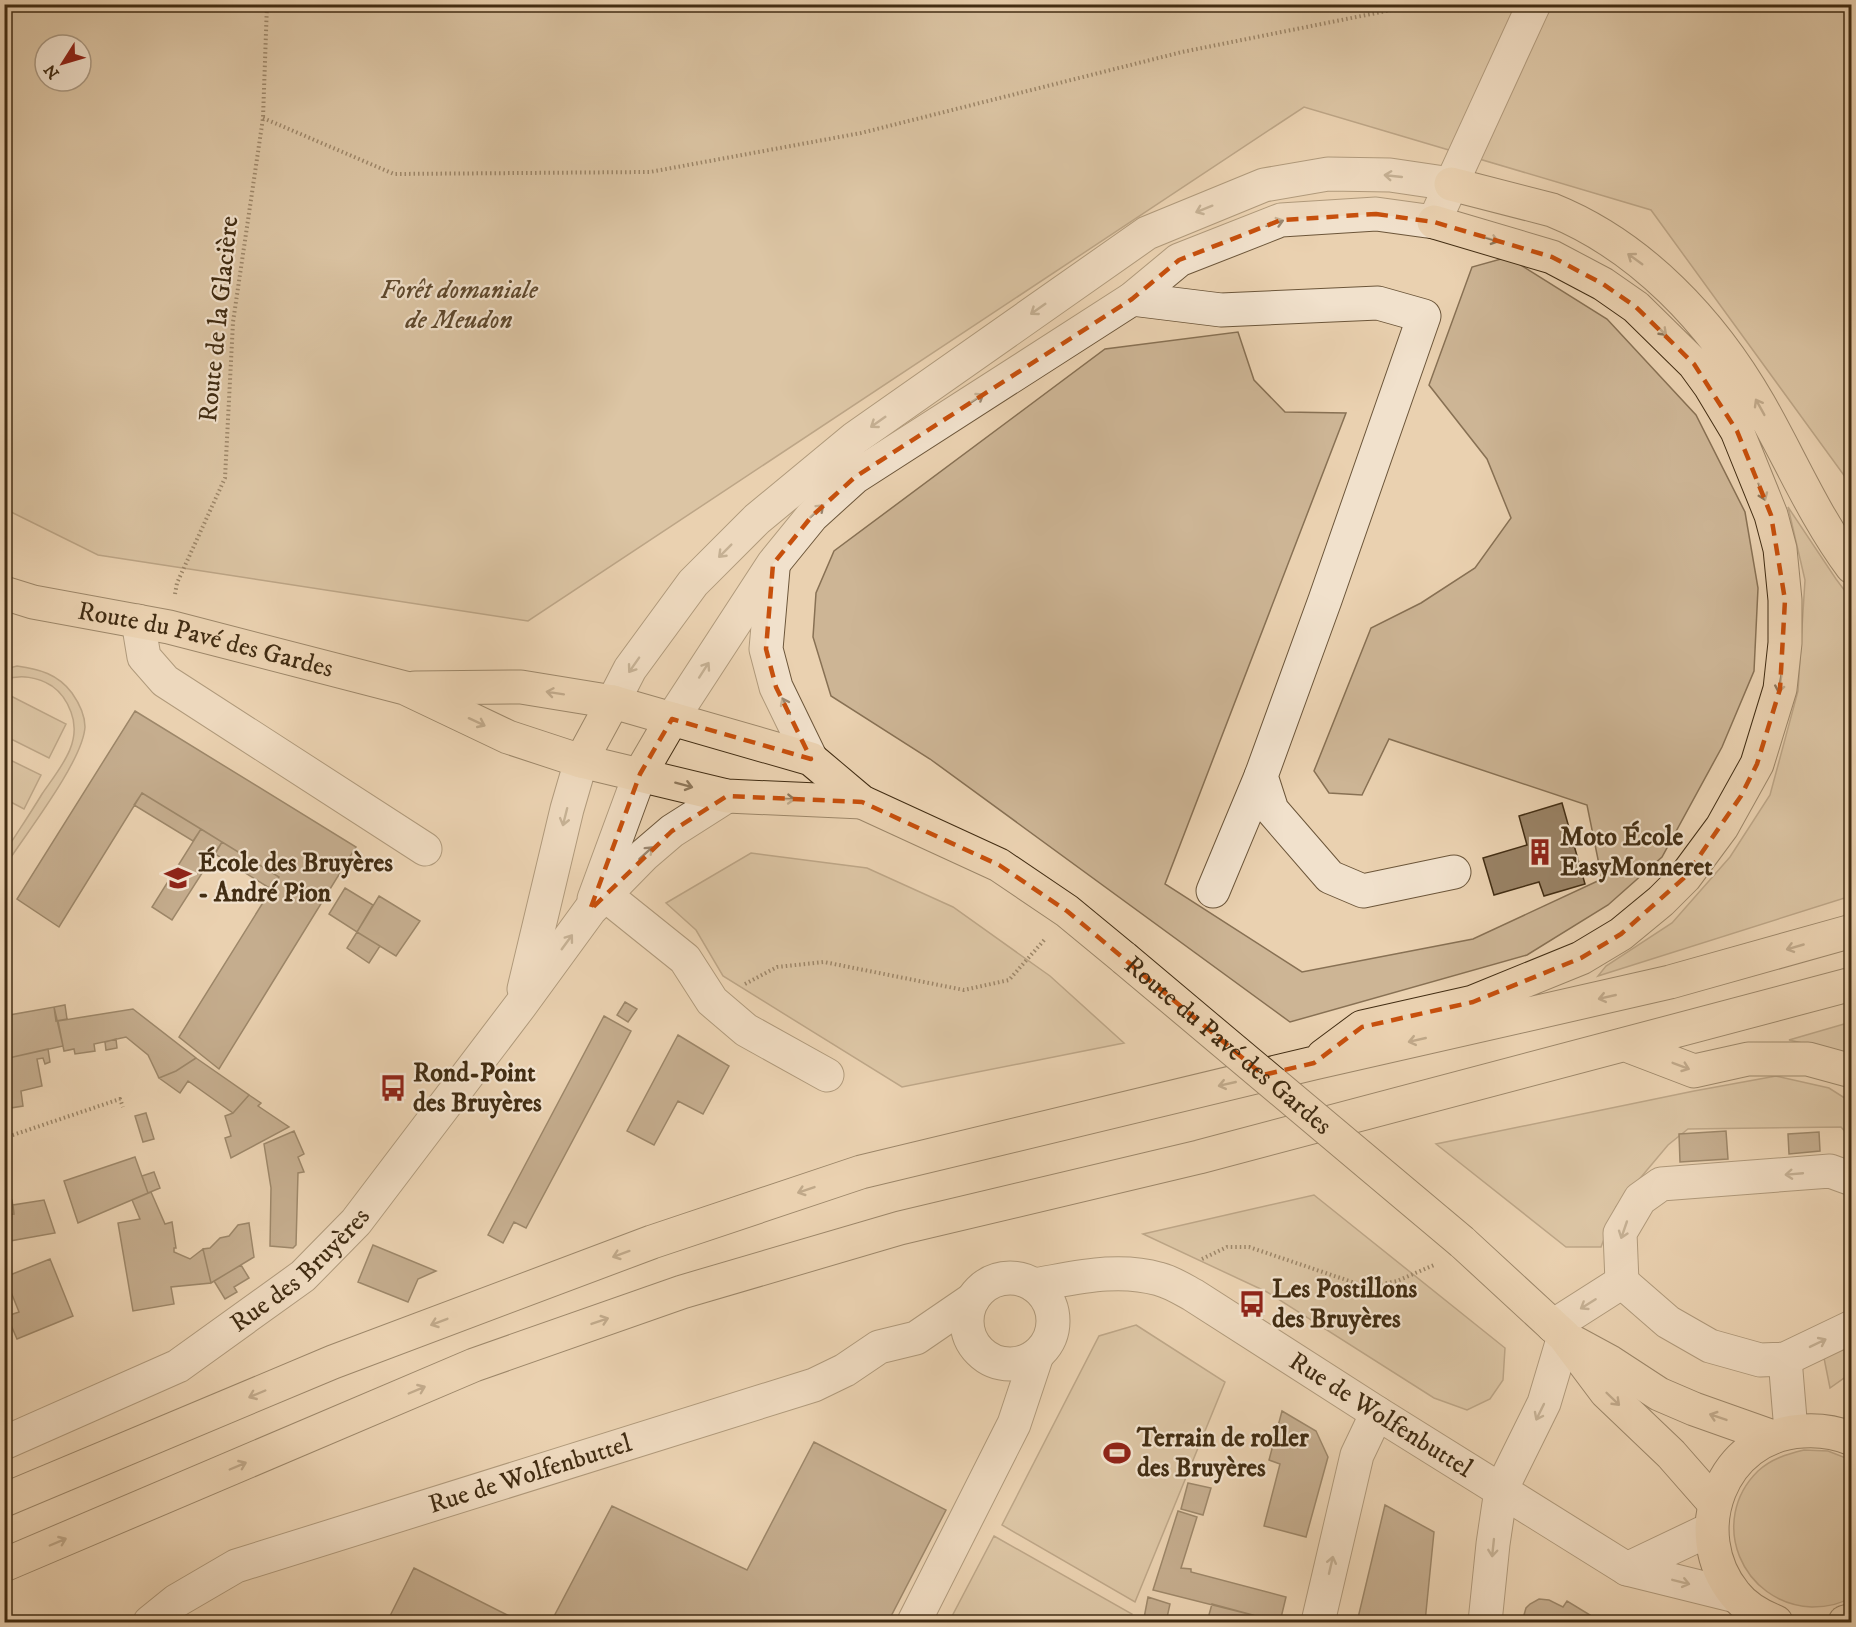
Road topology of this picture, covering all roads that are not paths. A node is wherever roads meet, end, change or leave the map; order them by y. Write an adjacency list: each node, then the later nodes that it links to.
1 (1534, 4): 2 (street)
2 (1451, 184): 3 (street); 6 (main road, one-way to 2); 10 (street, one-way to 10)
3 (1434, 222): 4 (street, one-way to 3); 26 (main road, one-way to 26)
4 (1132, 299): 5 (street, one-way to 4); 15 (street)
5 (774, 564): 11 (street, one-way to 5); 12 (street, one-way to 5)
6 (1851, 567)
7 (4, 593): 8 (main road, Route du Pavé des Gardes)
8 (154, 624): 9 (main road, Route du Pavé des Gardes); 18 (street)
9 (405, 688): 10 (main road, Route du Pavé des Gardes, one-way to 9); 13 (main road, Route du Pavé des Gardes, one-way to 13)
10 (613, 702): 11 (main road, Route du Pavé des Gardes); 13 (main road)
11 (672, 719): 12 (main road, Route du Pavé des Gardes); 14 (main road)
12 (812, 759): 17 (main road, Route du Pavé des Gardes)
13 (581, 761): 14 (main road, Route du Pavé des Gardes); 24 (street, Rue des Bruyères, one-way to 24)
14 (640, 774): 16 (main road, Route du Pavé des Gardes, one-way to 16); 21 (street, Rue des Bruyères)
15 (1261, 776): 19 (street); 20 (street)
16 (727, 796): 17 (main road, Route du Pavé des Gardes, one-way to 17); 21 (street, Rue des Bruyères, one-way to 16)
17 (862, 802): 36 (main road, Route du Pavé des Gardes, bridge)
18 (425, 849)
19 (1454, 872)
20 (1213, 891)
21 (597, 902): 24 (street, Rue des Bruyères, one-way to 21); 28 (street)
22 (1851, 931): 26 (main road, one-way to 26)
23 (1851, 984): 25 (main road)
24 (520, 1006): 45 (street, Rue des Bruyères)
25 (1626, 1045): 27 (main road, one-way to 27); 49 (main road, one-way to 25)
26 (1314, 1063): 47 (main road, one-way to 47)
27 (1851, 1071)
28 (827, 1075)
29 (1851, 1179): 31 (street, one-way to 31)
30 (1093, 1275): 32 (street, Rue de Wolfenbuttel); 34 (street); 41 (street, Rue de Wolfenbuttel)
31 (1623, 1282): 36 (street, one-way to 36); 40 (street)
32 (1034, 1285): 33 (street); 34 (street)
33 (973, 1299): 37 (street, Rue de Wolfenbuttel); 38 (street)
34 (1053, 1319): 39 (street)
35 (1851, 1327): 40 (street, one-way to 35)
36 (1558, 1331): 43 (main road, Route du Pavé des Gardes, one-way to 36); 46 (street, one-way to 46); 48 (main road, Route du Pavé des Gardes, one-way to 48)
37 (916, 1338): 38 (street, Rue de Wolfenbuttel); 53 (street, Rue de Wolfenbuttel)
38 (982, 1353): 39 (street); 42 (street)
39 (1037, 1355): 42 (street)
40 (1785, 1359): 43 (street)
41 (1377, 1413): 46 (street, Rue de Wolfenbuttel); 55 (street, one-way to 41)
42 (1014, 1424): 54 (street)
43 (1782, 1434): 44 (main road); 48 (main road)
44 (1851, 1437)
45 (4, 1443)
46 (1501, 1490): 50 (street, Rue de Wolfenbuttel); 56 (street, one-way to 56)
47 (4, 1500)
48 (1712, 1516): 50 (street); 51 (main road)
49 (4, 1565)
50 (1627, 1569): 51 (street, Rue de Wolfenbuttel, one-way to 51)
51 (1736, 1596): 57 (main road)
52 (1851, 1620): 58 (main road)
53 (150, 1623)
54 (914, 1623)
55 (1318, 1623)
56 (1485, 1623)
57 (1776, 1623)
58 (1845, 1623)

